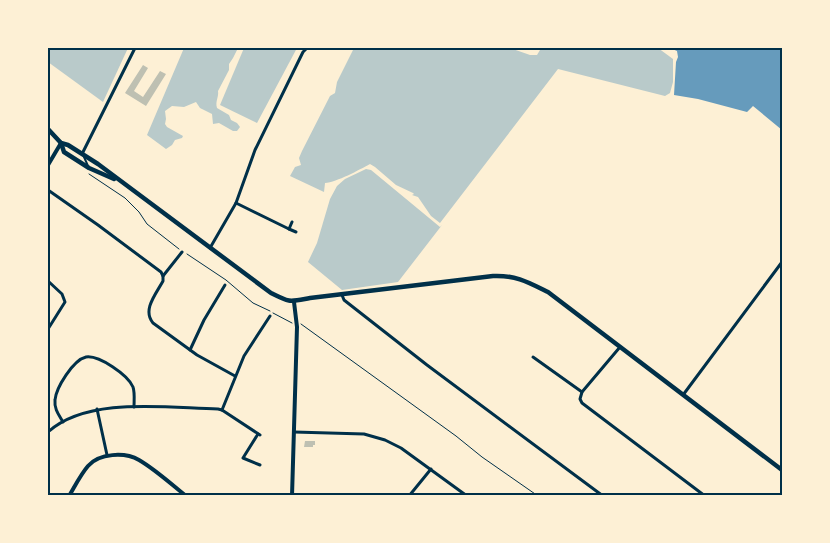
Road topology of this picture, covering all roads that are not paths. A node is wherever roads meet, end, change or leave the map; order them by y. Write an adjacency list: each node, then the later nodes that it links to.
1 (135, 48): 5 (street)
2 (308, 48): 10 (street)
3 (48, 129): 4 (main road)
4 (61, 143): 5 (main road); 6 (street); 7 (main road)
5 (82, 154): 7 (lane); 8 (main road)
6 (48, 165)
7 (89, 168): 8 (main road)
8 (124, 185): 14 (main road)
9 (48, 190): 17 (street)
10 (236, 202): 12 (street); 14 (street)
11 (292, 222): 12 (street)
12 (289, 229): 13 (street)
13 (296, 232)
14 (210, 248): 21 (main road)
15 (182, 252): 17 (street)
16 (782, 262): 29 (street)
17 (163, 276): 25 (street)
18 (48, 281): 23 (street)
19 (226, 285): 25 (street)
20 (342, 296): 21 (main road); 24 (main road); 45 (street)
21 (294, 302): 35 (street)
22 (270, 316): 27 (street)
23 (48, 329)
24 (620, 347): 28 (street); 29 (main road)
25 (190, 350): 27 (street)
26 (533, 357): 28 (street)
27 (235, 376): 32 (street)
28 (582, 392): 46 (street)
29 (683, 394): 39 (main road)
30 (134, 407): 31 (street); 32 (street); 33 (street)
31 (97, 409): 33 (street); 36 (street)
32 (222, 410): 37 (street)
33 (63, 422): 34 (street)
34 (48, 432)
35 (294, 432): 38 (street); 42 (street)
36 (107, 456): 40 (street); 41 (street)
37 (260, 465)
38 (431, 469): 43 (street); 44 (street)
39 (782, 470)
40 (69, 496)
41 (186, 496)
42 (292, 496)
43 (409, 496)
44 (467, 496)
45 (603, 496)
46 (705, 496)

